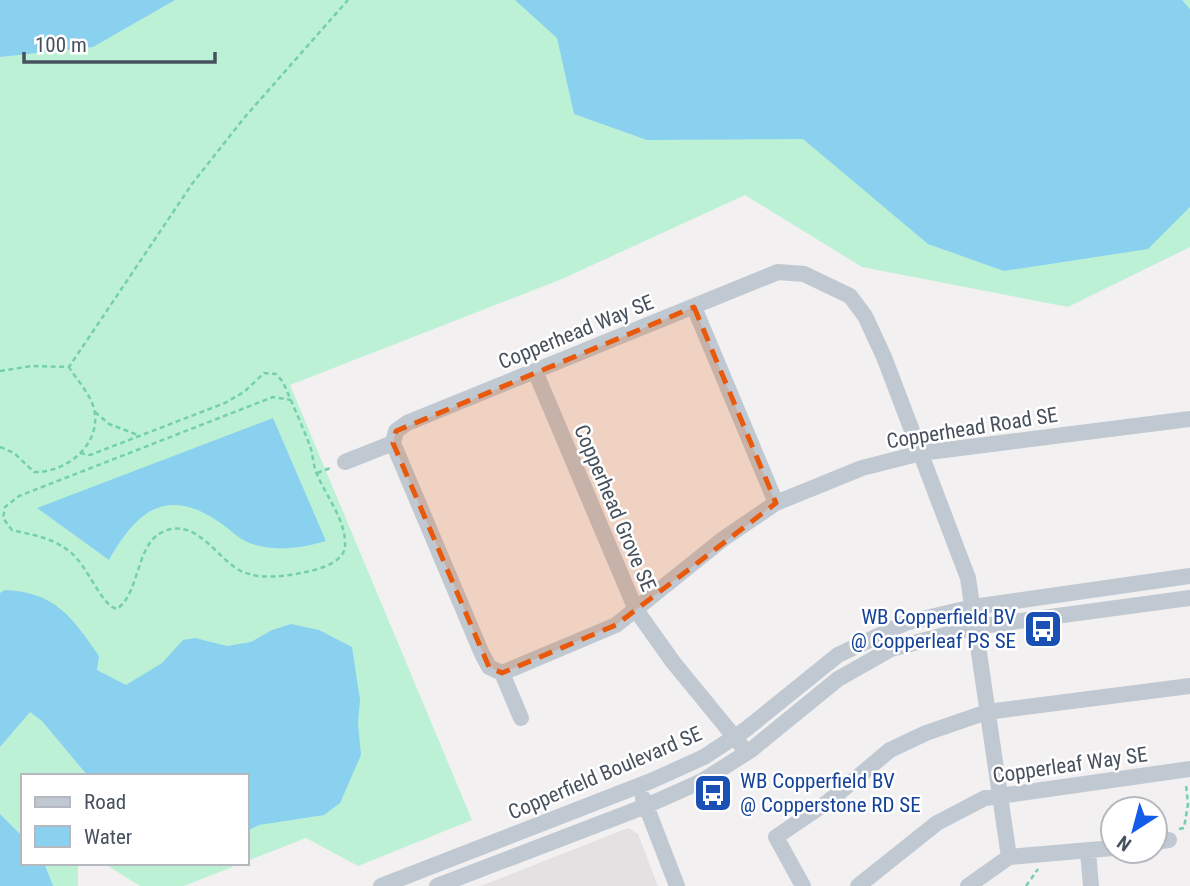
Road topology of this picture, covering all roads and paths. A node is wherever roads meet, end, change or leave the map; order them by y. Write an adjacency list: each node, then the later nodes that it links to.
1 (348, 0): 3 (path)
2 (694, 307): 5 (street, Copperhead Way SE); 13 (street, Copperhead Way SE); 15 (street)
3 (69, 367): 4 (path); 7 (path)
4 (0, 371)
5 (535, 371): 10 (street, Copperhead Way SE); 19 (street, Copperhead Grove SE)
6 (291, 400): 6 (path); 9 (path)
7 (94, 411): 9 (path); 12 (path)
8 (1190, 419): 13 (street, Copperhead Road SE)
9 (141, 435): 12 (path)
10 (393, 443): 14 (street); 21 (street)
11 (0, 447): 12 (path)
12 (80, 453)
13 (921, 453): 15 (street, Copperhead Road SE); 18 (street, Copperhead Way SE)
14 (345, 462)
15 (776, 503): 19 (street, Copperhead Road SE)
16 (1190, 576): 18 (street, Copperfield Boulevard SE)
17 (1190, 598): 20 (street, Copperfield Boulevard SE)
18 (973, 607): 20 (street, Copperhead Way SE); 25 (street, Copperfield Boulevard SE)
19 (636, 610): 21 (street); 25 (street, Copperhead Grove SE)
20 (975, 627): 23 (street, Copperhead Way SE); 26 (street, Copperfield Boulevard SE)
21 (502, 673): 24 (street)
22 (1190, 686): 23 (street)
23 (987, 712): 29 (street, Copperhead Way SE); 39 (street)
24 (521, 718)
25 (735, 737): 26 (street, Copperhead Grove SE); 28 (street, Copperfield Boulevard SE)
26 (747, 752): 30 (street, Copperfield Boulevard SE)
27 (1187, 775): 29 (street, Copperleaf Way SE); 31 (path)
28 (638, 786): 30 (street); 36 (street, Copperfield Boulevard SE)
29 (998, 794): 34 (street, Copperhead Way SE); 40 (street, Copperleaf Way SE)
30 (646, 806): 37 (street, Copperfield Boulevard SE); 38 (street)
31 (1169, 836)
32 (1099, 850): 33 (street)
33 (1088, 852): 34 (street); 43 (street)
34 (1009, 857): 41 (street)
35 (1040, 866): 42 (path)
36 (381, 886)
37 (437, 886)
38 (677, 886)
39 (803, 886)
40 (858, 886)
41 (968, 886)
42 (1026, 886)
43 (1091, 886)

